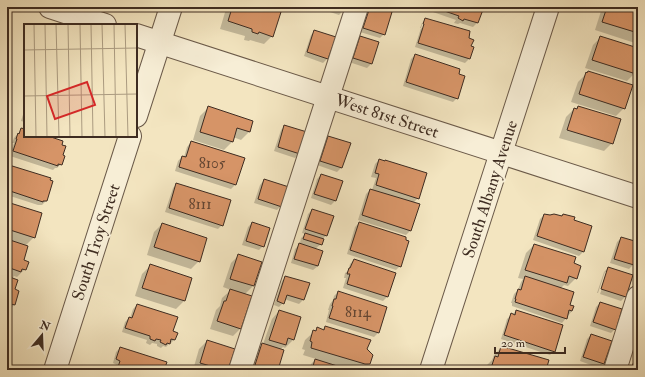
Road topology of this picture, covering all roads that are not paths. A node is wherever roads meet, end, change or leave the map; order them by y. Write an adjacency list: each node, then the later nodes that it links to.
1 (50, 7): 5 (street)
2 (171, 7): 7 (street)
3 (357, 7): 8 (street)
4 (548, 7): 11 (street, South Albany Avenue)
5 (102, 24)
6 (137, 35): 7 (street, West 81st Street)
7 (159, 43): 8 (street, West 81st Street); 9 (street)
8 (328, 97): 11 (street, West 81st Street); 15 (street)
9 (137, 113)
10 (130, 137): 14 (street, South Troy Street)
11 (502, 154): 12 (street, West 81st Street); 16 (street, South Albany Avenue)
12 (638, 197)
13 (638, 297): 17 (street)
14 (55, 370)
15 (240, 370)
16 (431, 370)
17 (615, 370)

